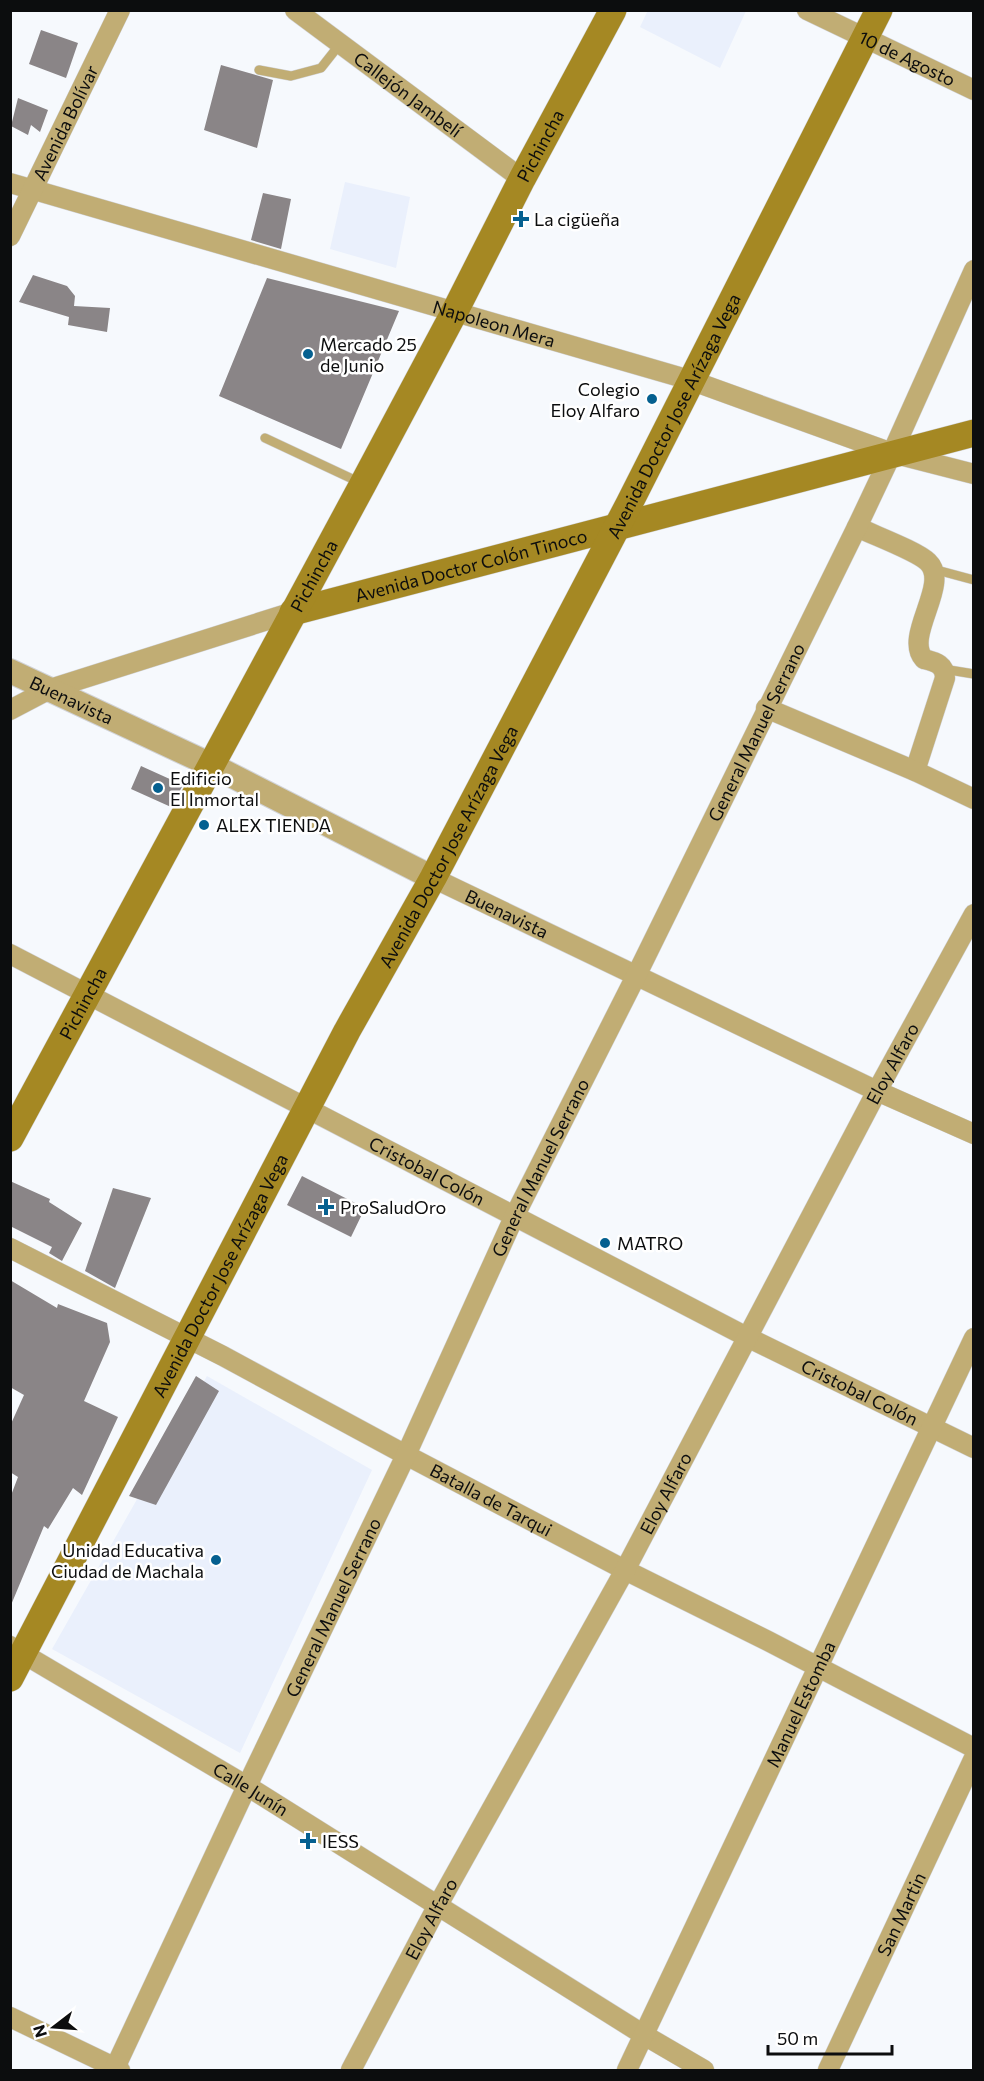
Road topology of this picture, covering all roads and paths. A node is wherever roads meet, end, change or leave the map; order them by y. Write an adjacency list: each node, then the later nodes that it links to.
1 (120, 10): 12 (street, Avenida Bolívar)
2 (295, 10): 7 (street, Callejón Jambelí)
3 (613, 10): 10 (main road, Pichincha)
4 (807, 10): 6 (street, 10 de Agosto)
5 (879, 10): 6 (main road, Avenida Doctor Jose Arízaga Vega)
6 (865, 38): 9 (street, 10 de Agosto); 16 (main road, Avenida Doctor Jose Arízaga Vega)
7 (340, 44): 8 (lane); 10 (street, Callejón Jambelí)
8 (259, 70)
9 (974, 90)
10 (522, 179): 15 (main road, Pichincha)
11 (10, 183): 12 (street, Napoleon Mera)
12 (34, 190): 13 (street, Avenida Bolívar); 15 (street, Napoleon Mera)
13 (10, 236)
14 (974, 270): 19 (street, General Manuel Serrano)
15 (454, 313): 16 (street, Napoleon Mera); 21 (main road, Pichincha)
16 (690, 380): 19 (street, Napoleon Mera); 23 (main road, Avenida Doctor Jose Arízaga Vega)
17 (974, 433): 19 (main road, Avenida Doctor Colón Tinoco)
18 (265, 438): 21 (lane)
19 (892, 453): 20 (street, Napoleon Mera); 22 (street, General Manuel Serrano); 23 (main road, Avenida Doctor Colón Tinoco)
20 (974, 474)
21 (363, 484): 26 (main road, Pichincha)
22 (856, 527): 24 (street); 31 (street, General Manuel Serrano)
23 (616, 529): 26 (main road, Avenida Doctor Colón Tinoco); 36 (main road, Avenida Doctor Jose Arízaga Vega)
24 (933, 569): 25 (lane); 27 (street)
25 (974, 580)
26 (292, 612): 30 (street, Avenida Doctor Colón Tinoco); 33 (main road, Pichincha)
27 (943, 669): 29 (lane); 34 (street)
28 (10, 671): 30 (street, Buenavista)
29 (974, 674)
30 (50, 690): 32 (street, Avenida Doctor Colón Tinoco); 33 (street, Buenavista)
31 (766, 708): 34 (street); 39 (street, General Manuel Serrano)
32 (10, 710)
33 (211, 765): 36 (street, Buenavista); 40 (main road, Pichincha)
34 (915, 771): 35 (street)
35 (974, 799)
36 (432, 878): 39 (street, Buenavista); 42 (main road, Avenida Doctor Jose Arízaga Vega)
37 (974, 914): 41 (street, Eloy Alfaro)
38 (10, 954): 40 (street, Cristobal Colón)
39 (636, 976): 41 (street, Buenavista); 45 (street, General Manuel Serrano)
40 (87, 994): 42 (street, Cristobal Colón); 44 (main road, Pichincha)
41 (877, 1090): 43 (street, Buenavista); 47 (street, Eloy Alfaro)
42 (308, 1107): 45 (street, Cristobal Colón); 48 (main road, Avenida Doctor Jose Arízaga Vega)
43 (974, 1134)
44 (10, 1138)
45 (515, 1215): 47 (street, Cristobal Colón); 52 (street, General Manuel Serrano)
46 (10, 1248): 48 (street, Batalla de Tarqui)
47 (747, 1337): 50 (street, Cristobal Colón); 53 (street, Eloy Alfaro)
48 (189, 1338): 52 (street, Batalla de Tarqui); 54 (main road, Avenida Doctor Jose Arízaga Vega)
49 (974, 1338): 50 (street, Manuel Estomba)
50 (933, 1427): 51 (street, Cristobal Colón); 55 (street, Manuel Estomba)
51 (974, 1448)
52 (406, 1455): 53 (street, Batalla de Tarqui); 59 (street, General Manuel Serrano)
53 (625, 1570): 55 (street, Batalla de Tarqui); 60 (street, Eloy Alfaro)
54 (17, 1649): 56 (main road, Avenida Doctor Jose Arízaga Vega); 59 (street, Calle Junín)
55 (819, 1667): 57 (street, Batalla de Tarqui); 62 (street, Manuel Estomba)
56 (10, 1678)
57 (974, 1748)
58 (974, 1758): 67 (street, San Martin)
59 (247, 1786): 60 (street, Calle Junín); 63 (street, General Manuel Serrano)
60 (438, 1905): 62 (street, Calle Junín); 64 (street, Eloy Alfaro)
61 (10, 2017): 63 (street)
62 (644, 2035): 65 (street, Manuel Estomba); 66 (street, Calle Junín)
63 (116, 2070)
64 (351, 2070)
65 (627, 2070)
66 (705, 2070)
67 (828, 2070)

